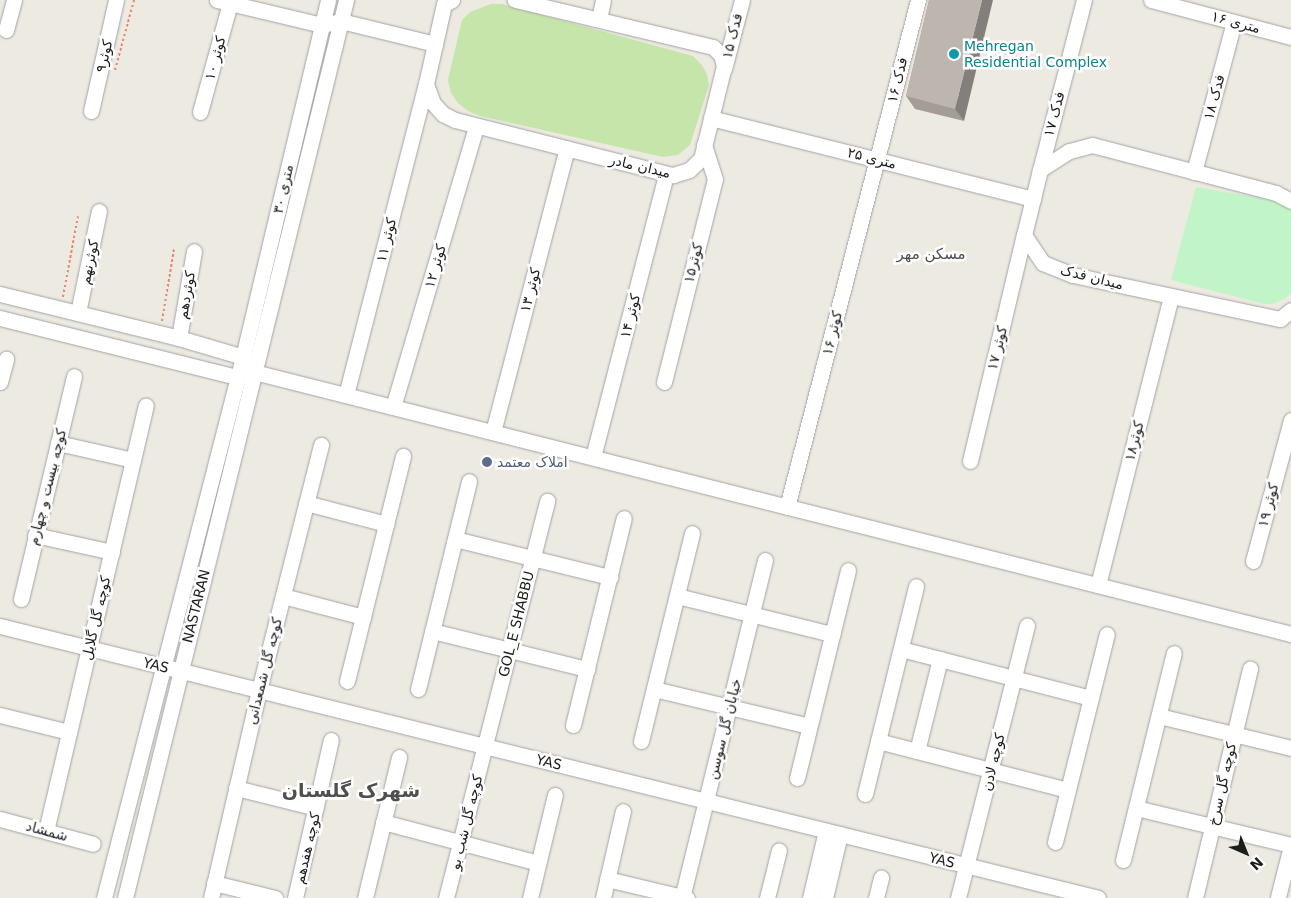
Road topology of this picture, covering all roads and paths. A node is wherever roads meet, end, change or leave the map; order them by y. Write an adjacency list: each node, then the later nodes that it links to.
1 (14, 0): 18 (street)
2 (116, 0): 24 (street, کوثر۹)
3 (134, 0): 21 (path)
4 (346, 0): 15 (street, ۳۰ متری)
5 (515, 0): 14 (street)
6 (604, 0): 14 (street)
7 (742, 0): 22 (street, فدک ۱۵)
8 (918, 0): 30 (street, فدک ۱۶)
9 (1084, 0): 31 (street, فدک ۱۷)
10 (1151, 0): 16 (street, ۱۶ متری)
11 (323, 1): 15 (street); 17 (street, ۳۰ متری)
12 (224, 2): 17 (street); 25 (street, کوثر ۱۰)
13 (447, 2): 20 (street)
14 (599, 19): 22 (street)
15 (341, 21): 17 (street); 20 (street); 51 (street, ۳۰ متری)
16 (1234, 22): 19 (street, ۱۶ متری); 32 (street, فدک ۱۸)
17 (322, 25): 49 (street, ۳۰ متری)
18 (6, 30)
19 (1291, 37)
20 (435, 44): 23 (street)
21 (115, 70)
22 (723, 72): 26 (street, میدان مادر)
23 (426, 84): 27 (street, میدان مادر); 56 (street, کوثر ۱۱)
24 (91, 111)
25 (200, 112)
26 (711, 118): 28 (street, میدان مادر); 30 (street, ۲۵ متری)
27 (476, 126): 29 (street, میدان مادر); 58 (street, کوثر ۱۲)
28 (704, 145): 33 (street, میدان مادر); 55 (street, کوثر۱۵)
29 (567, 148): 33 (street, میدان مادر); 60 (street, کوثر ۱۳)
30 (877, 160): 34 (street, ۲۵ متری); 70 (street, کوثر ۱۶)
31 (1040, 170): 32 (street); 34 (street)
32 (1194, 172): 35 (street)
33 (666, 174): 64 (street, کوثر ۱۴)
34 (1033, 200): 38 (street)
35 (1291, 201)
36 (99, 211): 45 (street, کوثرنهم)
37 (78, 216): 43 (path)
38 (1024, 235): 42 (street, میدان فدک); 66 (street, کوثر ۱۷)
39 (174, 249): 47 (path)
40 (194, 252): 48 (street, کوثردهم)
41 (0, 294): 43 (street)
42 (1171, 296): 44 (street, میدان فدک); 82 (street, کوثر۱۸)
43 (61, 309): 45 (street)
44 (1291, 310)
45 (78, 313): 47 (street)
46 (0, 318): 53 (street)
47 (160, 334): 48 (street)
48 (179, 338): 49 (street)
49 (243, 357): 51 (street); 53 (street, ۳۰ متری)
50 (6, 359): 54 (street)
51 (254, 372): 53 (street); 56 (street); 103 (street, NASTARAN)
52 (74, 376): 61 (street, کوچه بیست و چهارم)
53 (236, 377): 100 (street, NASTARAN)
54 (0, 382)
55 (664, 382)
56 (346, 395): 58 (street)
57 (146, 406): 65 (street, کوچه گل گلایل)
58 (393, 407): 60 (street)
59 (1291, 420): 79 (street, کوثر ۱۹)
60 (494, 432): 64 (street)
61 (58, 443): 65 (street); 74 (street, کوچه بیست و چهارم)
62 (321, 445): 69 (street, کوچه گل شمعدانی)
63 (403, 456): 72 (street)
64 (593, 458): 70 (street)
65 (133, 460): 76 (street, کوچه گل گلایل)
66 (970, 461)
67 (469, 481): 75 (street)
68 (547, 501): 77 (street, GOL_E SHABBU)
69 (306, 503): 72 (street); 84 (street, کوچه گل شمعدانی)
70 (787, 507): 82 (street)
71 (624, 518): 81 (street)
72 (386, 524): 88 (street)
73 (692, 533): 85 (street)
74 (35, 535): 76 (street); 86 (street, کوچه بیست و چهارم)
75 (455, 539): 77 (street); 91 (street)
76 (112, 552): 95 (street, کوچه گل گلایل)
77 (533, 558): 81 (street); 97 (street, GOL_E SHABBU)
78 (765, 560): 87 (street, خیابان گل سوسن)
79 (1254, 561)
80 (848, 570): 92 (street)
81 (610, 576): 101 (street)
82 (1098, 585): 94 (street)
83 (916, 586): 96 (street)
84 (283, 596): 88 (street); 108 (street, کوچه گل شمعدانی)
85 (677, 596): 87 (street); 107 (street)
86 (21, 599)
87 (752, 614): 92 (street); 110 (street, خیابان گل سوسن)
88 (363, 617): 105 (street)
89 (0, 626): 95 (street, YAS)
90 (1027, 626): 104 (street, کوچه لادن)
91 (432, 631): 97 (street); 106 (street)
92 (832, 634): 114 (street)
93 (1106, 634): 109 (street)
94 (1291, 634)
95 (89, 648): 100 (street, YAS); 115 (street, کوچه گل گلایل)
96 (901, 649): 99 (street); 119 (street)
97 (510, 650): 101 (street); 120 (street, GOL_E SHABBU)
98 (1174, 653): 112 (street)
99 (940, 659): 104 (street); 122 (street)
100 (162, 666): 103 (street, YAS); 151 (street, NASTARAN)
101 (587, 669): 113 (street)
102 (1250, 669): 116 (street, کوچه گل سرخ)
103 (180, 671): 108 (street, YAS); 152 (street, NASTARAN)
104 (1014, 678): 109 (street); 124 (street, کوچه لادن)
105 (347, 680)
106 (418, 689)
107 (654, 689): 110 (street); 118 (street)
108 (259, 690): 120 (street, YAS); 126 (street, کوچه گل شمعدانی)
109 (1091, 698): 127 (street)
110 (729, 707): 114 (street); 130 (street, خیابان گل سوسن)
111 (0, 715): 115 (street)
112 (1159, 716): 116 (street); 132 (street)
113 (573, 725)
114 (809, 726): 125 (street)
115 (69, 732): 137 (street, کوچه گل گلایل)
116 (1234, 734): 121 (street); 136 (street, کوچه گل سرخ)
117 (331, 740): 131 (street, کوچه هفدهم)
118 (641, 741)
119 (878, 741): 122 (street); 128 (street)
120 (486, 746): 130 (street, YAS); 139 (street, کوچه گل شب بو)
121 (1291, 748)
122 (917, 752): 124 (street)
123 (399, 757): 135 (street)
124 (991, 770): 127 (street); 146 (street, کوچه لادن)
125 (796, 778)
126 (236, 788): 131 (street); 149 (street, کوچه گل شمعدانی)
127 (1068, 790): 140 (street)
128 (866, 794)
129 (555, 795): 145 (street)
130 (706, 801): 138 (street, YAS); 160 (street, خیابان گل سوسن)
131 (316, 808): 155 (street, کوچه هفدهم)
132 (1136, 808): 136 (street); 144 (street)
133 (623, 811): 148 (street)
134 (0, 820): 137 (street, شمشاد)
135 (383, 822): 139 (street); 156 (street)
136 (1212, 826): 142 (street); 167 (street, کوچه گل سرخ)
137 (46, 830): 141 (street, شمشاد)
138 (833, 833): 146 (street, YAS); 162 (street); 163 (street)
139 (461, 842): 145 (street); 157 (street, کوچه گل شب بو)
140 (1055, 842)
141 (93, 844)
142 (1291, 846): 150 (street)
143 (779, 850): 161 (street)
144 (1123, 860)
145 (538, 863): 158 (street)
146 (966, 866): 165 (street, کوچه لادن); 166 (street, YAS)
147 (881, 878): 164 (street)
148 (607, 879): 159 (street); 160 (street)
149 (214, 883): 153 (street, کوچه گل شمعدانی); 154 (street)
150 (1278, 897)
151 (104, 898)
152 (125, 898)
153 (210, 898)
154 (276, 898)
155 (295, 898)
156 (365, 898)
157 (446, 898)
158 (530, 898)
159 (603, 898)
160 (684, 898)
161 (767, 898)
162 (810, 898)
163 (825, 898)
164 (876, 898)
165 (958, 898)
166 (1098, 898)
167 (1195, 898)

